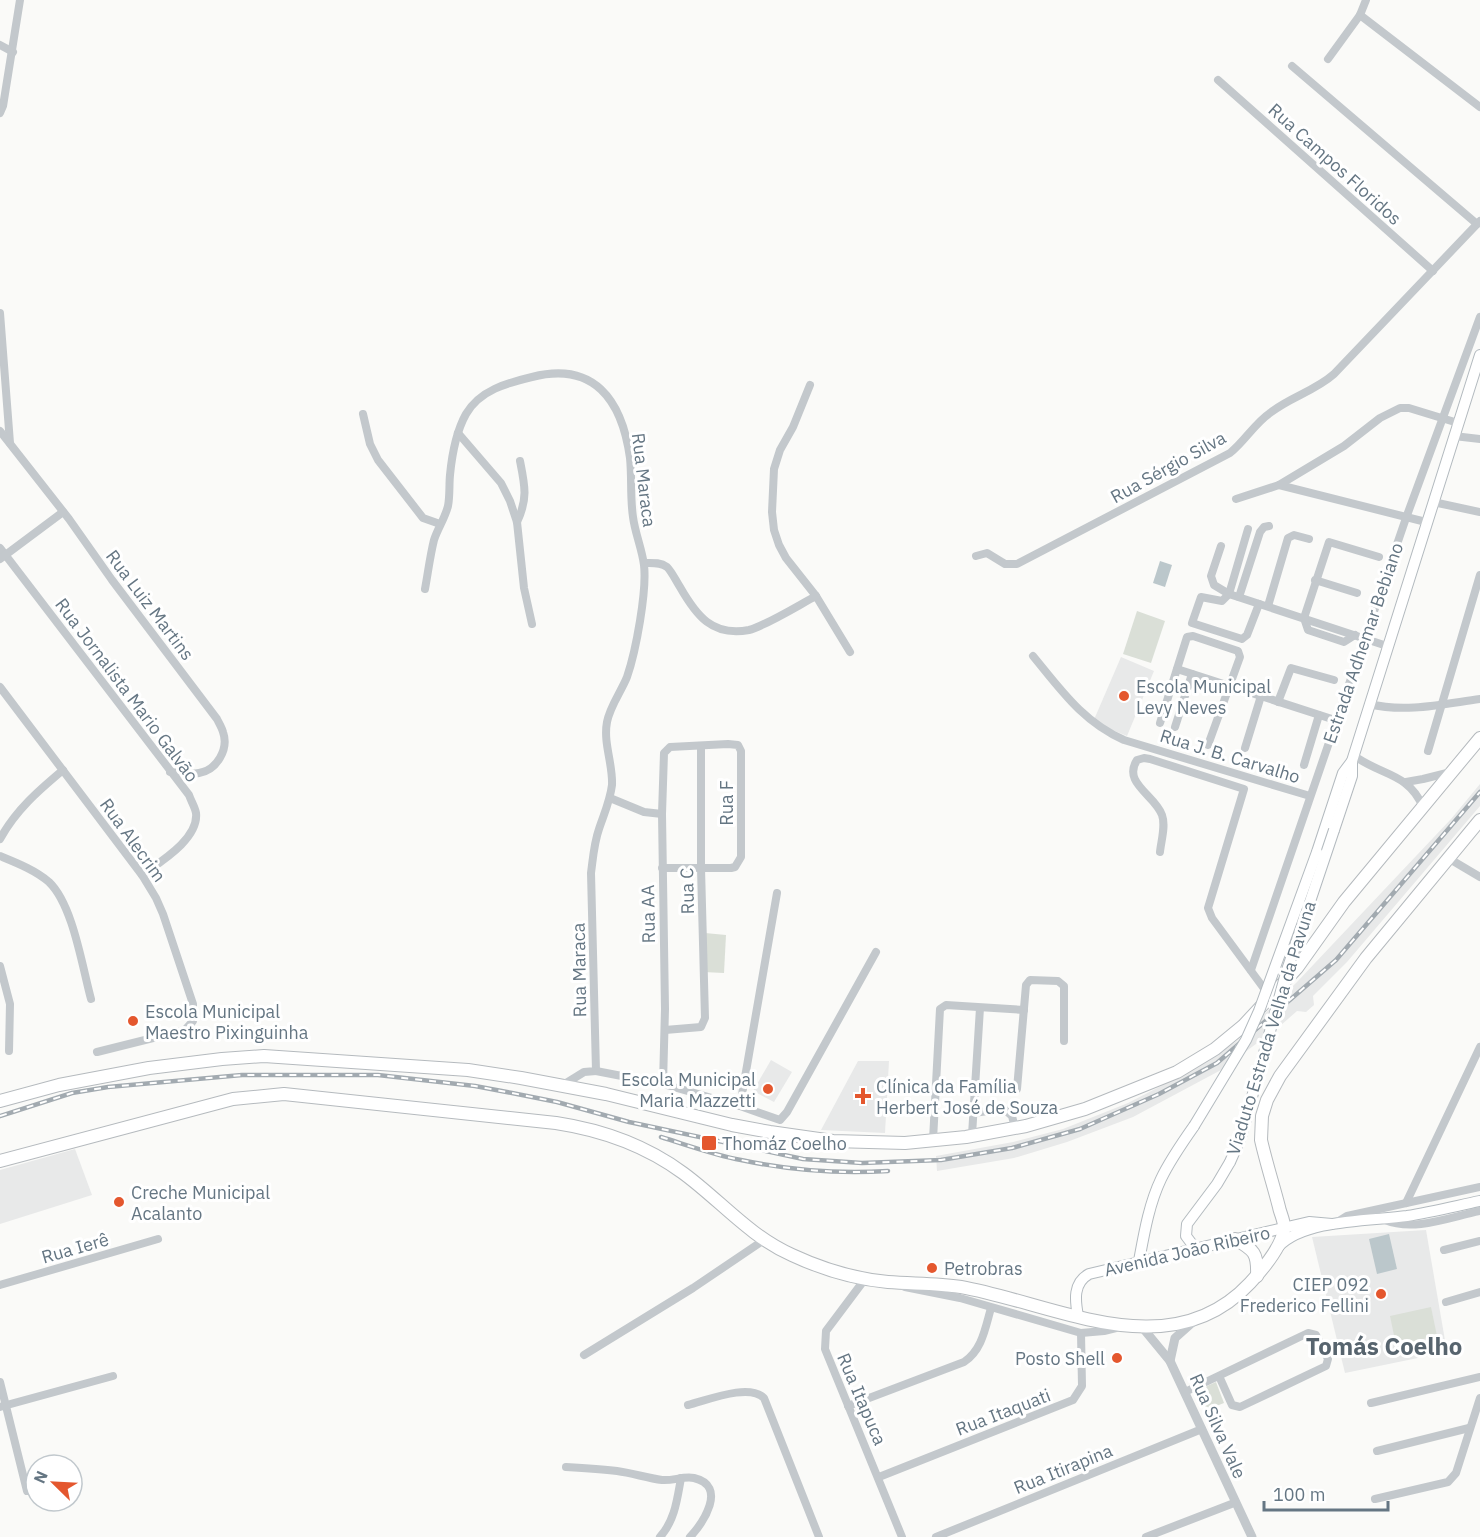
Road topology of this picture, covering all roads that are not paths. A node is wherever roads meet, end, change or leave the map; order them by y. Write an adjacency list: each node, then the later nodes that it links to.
1 (20, 0): 5 (street)
2 (1366, 0): 3 (street)
3 (1360, 15): 6 (street); 9 (street)
4 (0, 45): 5 (street)
5 (13, 52): 10 (street)
6 (1328, 58)
7 (1292, 66): 11 (street)
8 (1218, 80): 12 (street, Rua Campos Floridos)
9 (1480, 106)
10 (0, 113)
11 (1478, 223): 12 (street, Rua Sérgio Silva)
12 (1433, 271): 40 (street, Rua Sérgio Silva)
13 (0, 313): 24 (street)
14 (1480, 317): 18 (street, Estrada Adhemar Bebiano)
15 (1480, 354): 19 (main road, Estrada Adhemar Bebiano)
16 (810, 385): 49 (street)
17 (363, 414): 34 (street)
18 (1442, 418): 19 (street); 26 (street); 31 (street, Estrada Adhemar Bebiano)
19 (1458, 423): 22 (main road, Estrada Adhemar Bebiano)
20 (0, 431): 24 (street, Rua Luiz Martins)
21 (458, 433): 32 (street); 34 (street, Rua Maraca); 43 (street, Rua Maraca)
22 (1454, 436): 23 (street); 28 (main road, Estrada Adhemar Bebiano)
23 (1480, 439)
24 (10, 444): 29 (street, Rua Luiz Martins)
25 (520, 461): 32 (street)
26 (1279, 485): 27 (street); 31 (street)
27 (1236, 499)
28 (1433, 501): 30 (street); 33 (main road, Estrada Adhemar Bebiano)
29 (63, 512): 41 (street); 81 (street, Rua Luiz Martins)
30 (1480, 512)
31 (1406, 518): 33 (street); 54 (street, Estrada Adhemar Bebiano)
32 (517, 522): 53 (street)
33 (1426, 522): 55 (main road, Estrada Adhemar Bebiano)
34 (440, 524): 46 (street, Rua Maraca)
35 (1269, 526): 50 (street)
36 (1248, 529): 48 (street)
37 (1309, 539): 51 (street)
38 (1221, 546): 48 (street)
39 (0, 548): 41 (street, Rua Jornalista Mario Galvão)
40 (976, 556)
41 (3, 557): 81 (street, Rua Jornalista Mario Galvão)
42 (1379, 557): 45 (street)
43 (644, 563): 49 (street); 84 (street, Rua Maraca)
44 (1480, 575): 67 (street)
45 (1315, 580): 47 (street); 52 (street)
46 (425, 589)
47 (1357, 592)
48 (1229, 594): 50 (street); 51 (street)
49 (816, 596): 56 (street)
50 (1239, 597): 51 (street)
51 (1263, 605): 52 (street)
52 (1304, 618): 54 (street)
53 (532, 624)
54 (1365, 638): 55 (street); 69 (street, Estrada Adhemar Bebiano)
55 (1388, 645): 66 (main road, Estrada Adhemar Bebiano)
56 (850, 652)
57 (1033, 656): 83 (street, Rua J. B. Carvalho)
58 (1177, 669): 59 (street); 61 (street); 70 (street)
59 (1192, 674): 61 (street); 71 (street)
60 (1334, 680): 65 (street)
61 (1228, 685): 63 (street); 73 (street)
62 (0, 688): 79 (street, Rua Alecrim)
63 (1261, 696): 65 (street); 75 (street)
64 (1480, 699): 67 (street)
65 (1278, 702): 68 (street)
66 (1369, 704): 67 (street); 77 (main road, Estrada Adhemar Bebiano)
67 (1442, 704): 76 (street)
68 (1319, 715): 69 (street); 78 (street)
69 (1335, 720): 83 (street, Estrada Adhemar Bebiano)
70 (1160, 723)
71 (1175, 727)
72 (1480, 738): 80 (main road)
73 (1208, 745)
74 (701, 746): 86 (street, Rua AA); 95 (street, Rua C); 95 (street, Rua F)
75 (1245, 748)
76 (1428, 751)
77 (1352, 758): 82 (street); 88 (main road, Estrada Adhemar Bebiano); 91 (main road, Estrada Adhemar Bebiano)
78 (1304, 765)
79 (63, 770): 89 (street); 96 (street, Rua Alecrim)
80 (1452, 771): 82 (street); 85 (main road)
81 (170, 772): 96 (street, Rua Jornalista Mario Galvão)
82 (1406, 782): 85 (street)
83 (1310, 796): 101 (street, Estrada Adhemar Bebiano)
84 (610, 798): 86 (street); 111 (street, Rua Maraca)
85 (1422, 807): 102 (main road)
86 (662, 814): 94 (street, Rua AA)
87 (1480, 820): 93 (main road)
88 (1334, 831): 133 (main road, Viaduto Estrada Velha da Pavuna, bridge)
89 (0, 839)
90 (1160, 852): 101 (street)
91 (1317, 852): 136 (main road, Viaduto Estrada Velha da Pavuna, bridge)
92 (0, 856): 103 (street)
93 (1448, 858): 97 (street); 128 (main road)
94 (662, 868): 95 (street); 106 (street, Rua AA)
95 (701, 868): 106 (street, Rua C)
96 (142, 875): 110 (street, Rua Alecrim)
97 (1480, 877)
98 (777, 893): 116 (street)
99 (876, 952): 116 (street)
100 (0, 966): 109 (street)
101 (1251, 970): 102 (street)
102 (1271, 998): 118 (main road)
103 (91, 999)
104 (980, 1008): 105 (street); 117 (street); 120 (street)
105 (1024, 1010): 107 (street); 114 (street)
106 (665, 1030): 112 (street, Rua AA)
107 (1064, 1041)
108 (1480, 1047): 124 (street)
109 (9, 1051)
110 (97, 1052)
111 (596, 1071): 112 (street); 113 (street)
112 (663, 1084): 116 (street)
113 (563, 1085): 115 (main road); 120 (main road)
114 (1017, 1089)
115 (0, 1101)
116 (740, 1106)
117 (974, 1113): 118 (street); 119 (street)
118 (1015, 1128): 119 (main road)
119 (972, 1136): 120 (main road)
120 (933, 1140)
121 (0, 1161): 131 (main road)
122 (1480, 1187): 124 (street, Avenida João Ribeiro)
123 (1480, 1201): 126 (main road, Avenida João Ribeiro)
124 (1406, 1203): 127 (street, Avenida João Ribeiro)
125 (1480, 1211): 126 (street)
126 (1383, 1219): 127 (main road, Avenida João Ribeiro)
127 (1332, 1224): 128 (main road, Avenida João Ribeiro); 134 (main road, Avenida João Ribeiro)
128 (1284, 1228): 130 (main road, Avenida João Ribeiro); 134 (main road)
129 (158, 1239): 140 (street, Rua Ierê)
130 (1235, 1239): 133 (main road, Avenida João Ribeiro); 137 (main road)
131 (764, 1240): 138 (main road); 149 (street)
132 (1480, 1241): 135 (street)
133 (1195, 1248): 136 (main road, Avenida João Ribeiro)
134 (1275, 1250): 137 (main road)
135 (1444, 1250)
136 (1139, 1261): 144 (main road, Avenida João Ribeiro)
137 (1257, 1276): 145 (main road)
138 (865, 1279): 139 (main road); 160 (street, Rua Itapuca)
139 (889, 1282): 143 (street); 144 (main road)
140 (0, 1285)
141 (1480, 1292): 142 (street)
142 (1446, 1302)
143 (991, 1308): 148 (street); 160 (street)
144 (1078, 1316): 146 (main road)
145 (1195, 1320): 147 (main road); 150 (street, Rua Silva Vale)
146 (1123, 1326): 147 (main road); 148 (street)
147 (1142, 1327): 150 (street, Rua Silva Vale)
148 (1081, 1333): 165 (street, Rua Itaquati)
149 (584, 1355)
150 (1170, 1361): 155 (street, Rua Silva Vale)
151 (113, 1376): 159 (street)
152 (1219, 1376): 152 (street); 155 (street)
153 (1480, 1377): 157 (street)
154 (0, 1382): 159 (street)
155 (1185, 1392): 162 (street, Rua Silva Vale)
156 (1480, 1398): 161 (street)
157 (1371, 1403)
158 (688, 1405): 172 (street)
159 (3, 1406): 167 (street)
160 (848, 1406): 165 (street, Rua Itapuca)
161 (1469, 1428): 163 (street); 168 (street)
162 (1202, 1429): 169 (street, Rua Silva Vale); 174 (street, Rua Itirapina)
163 (1377, 1451)
164 (566, 1467): 166 (street)
165 (879, 1477): 173 (street, Rua Itapuca)
166 (681, 1478): 170 (street); 171 (street)
167 (24, 1480)
168 (1375, 1499)
169 (1234, 1503): 175 (street); 176 (street, Rua Silva Vale)
170 (660, 1537)
171 (690, 1537)
172 (819, 1537)
173 (902, 1537)
174 (936, 1537)
175 (1146, 1537)
176 (1252, 1537)

